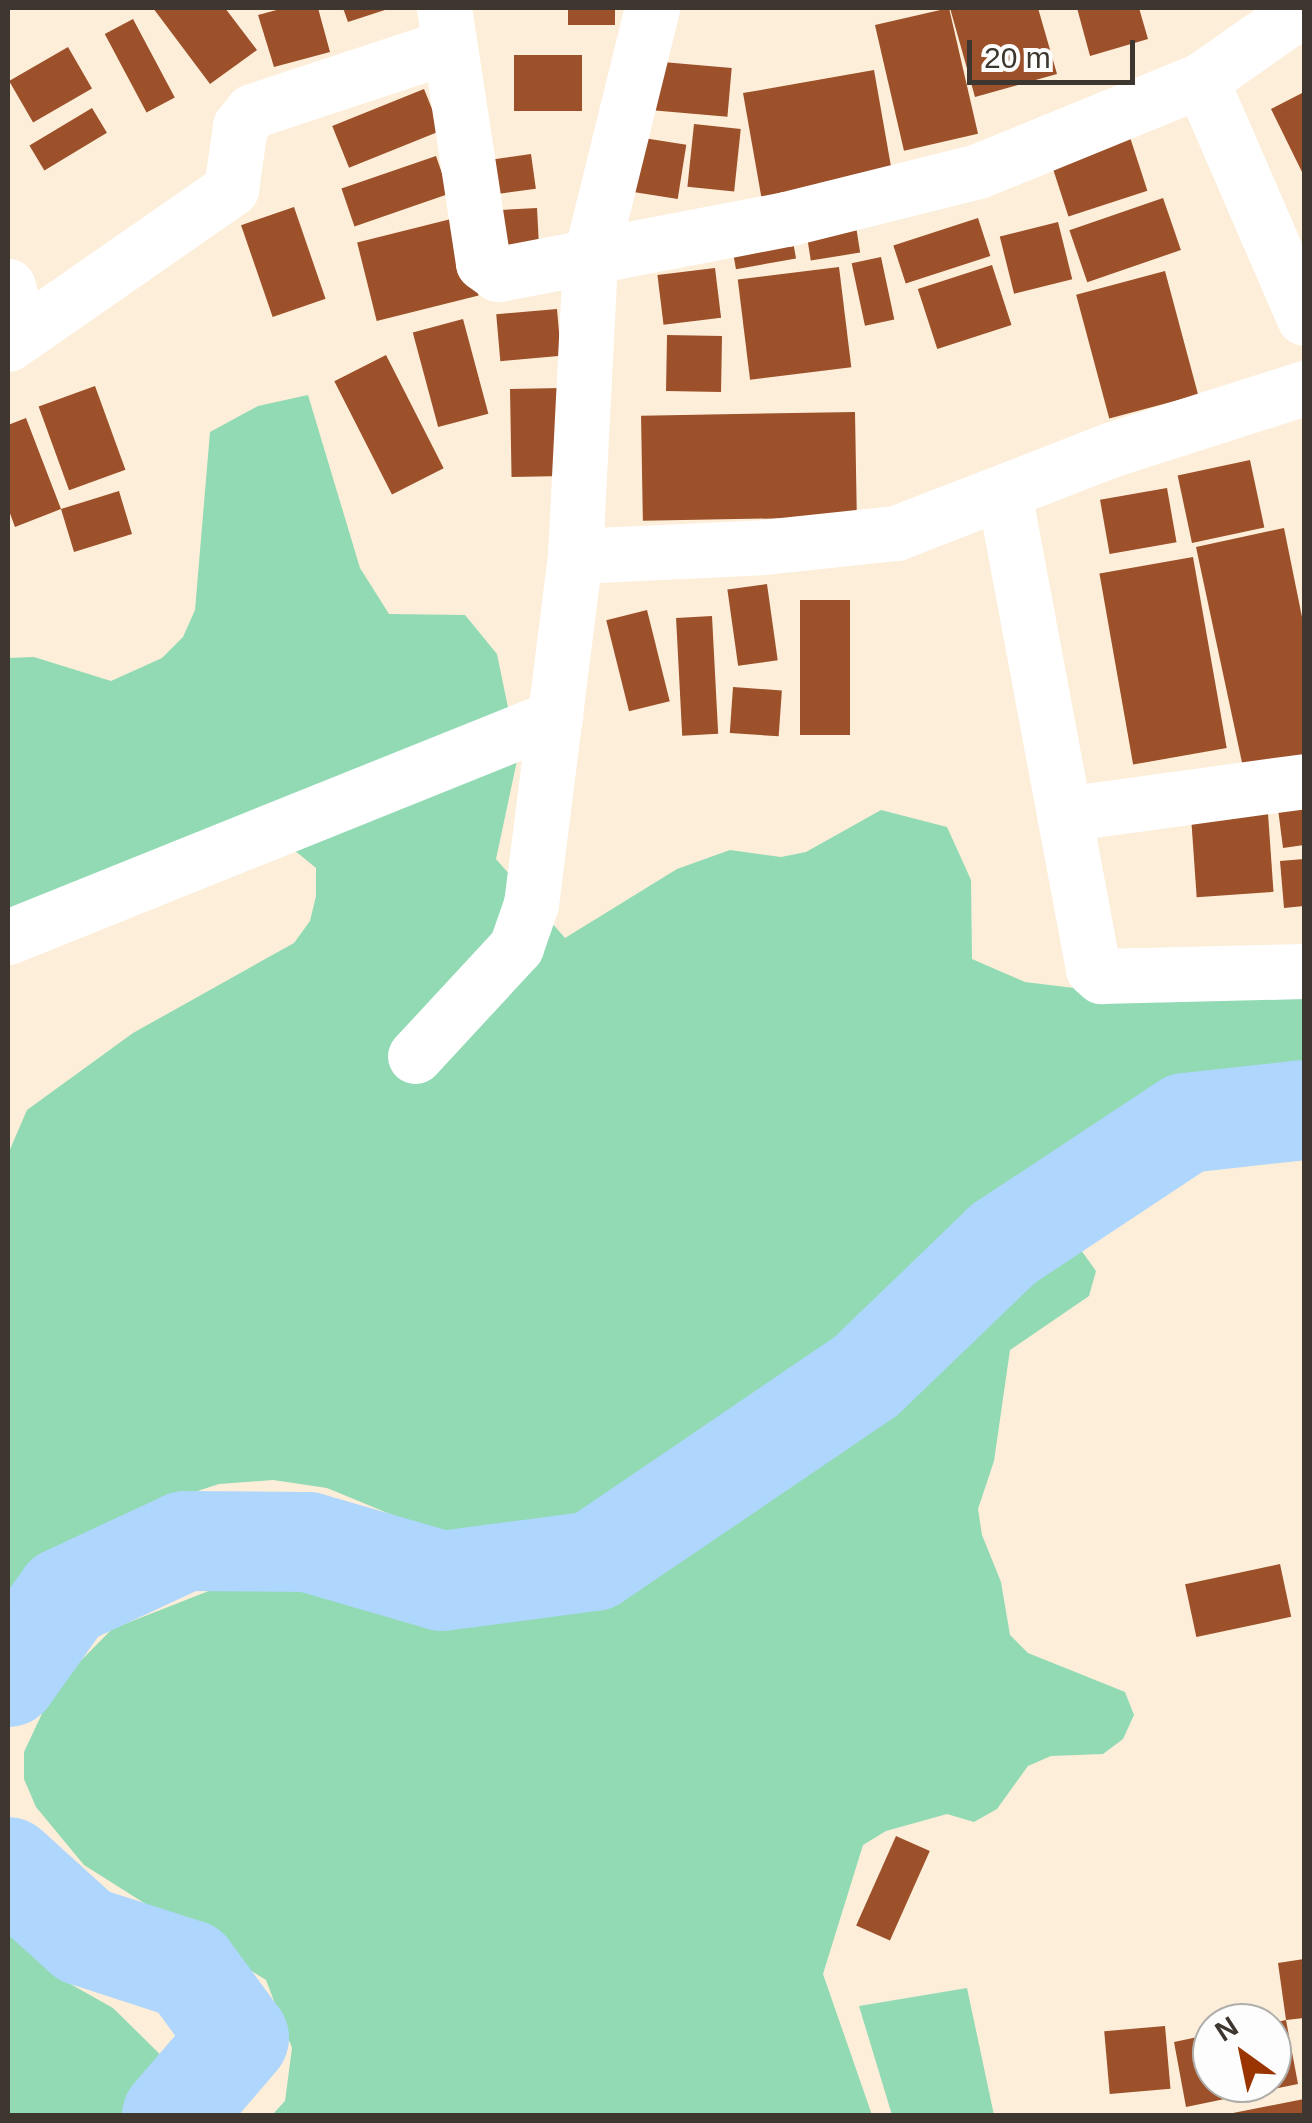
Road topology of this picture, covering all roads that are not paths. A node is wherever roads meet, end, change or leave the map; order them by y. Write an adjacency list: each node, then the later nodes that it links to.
1 (652, 8): 5 (street)
2 (1304, 8): 4 (street)
3 (446, 27): 5 (street); 7 (street)
4 (1201, 80): 5 (street); 6 (street)
5 (590, 259): 10 (street)
6 (1304, 318)
7 (12, 322)
8 (1304, 388): 9 (street)
9 (1004, 493): 10 (street); 13 (street)
10 (575, 556): 11 (street)
11 (555, 717): 14 (street); 16 (street)
12 (1304, 781): 13 (street)
13 (1064, 814): 15 (street)
14 (8, 937)
15 (1304, 970)
16 (415, 1056)

